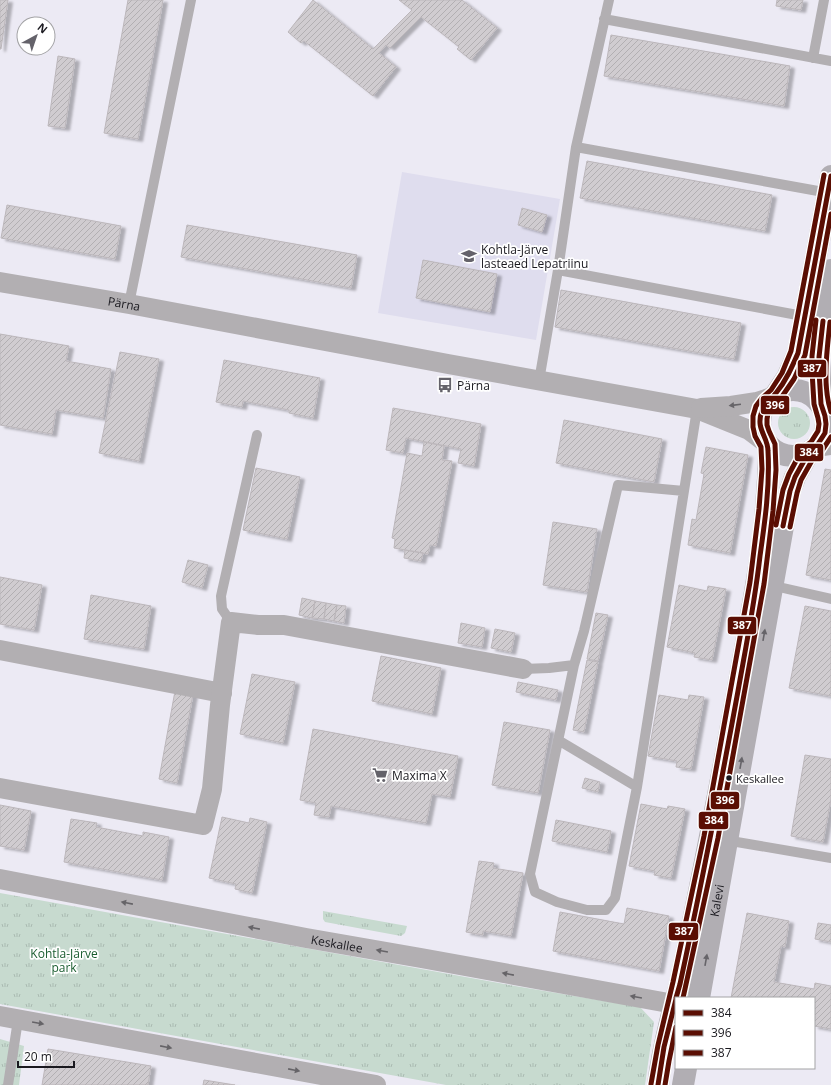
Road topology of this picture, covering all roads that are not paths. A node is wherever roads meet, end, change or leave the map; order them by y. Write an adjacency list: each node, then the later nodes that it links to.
1 (191, 0): 12 (lane)
2 (609, 0): 4 (lane)
3 (824, 0): 5 (lane)
4 (604, 18): 5 (lane); 7 (lane)
5 (813, 58): 6 (lane)
6 (831, 61)
7 (576, 147): 8 (lane); 9 (lane)
8 (830, 187): 13 (main road, Kalevi)
9 (558, 270): 13 (lane); 14 (lane)
10 (831, 270): 13 (main road, Kalevi)
11 (0, 282): 12 (street, Pärna)
12 (129, 304): 14 (street, Pärna)
13 (814, 318): 15 (main road, Kalevi); 16 (main road, Kalevi)
14 (539, 380): 17 (street, Pärna)
15 (774, 395): 16 (main road); 17 (street, Pärna, one-way to 17); 19 (main road, Kalevi)
16 (825, 408): 20 (main road, Kalevi)
17 (697, 409): 19 (street, Pärna); 21 (lane)
18 (257, 435): 24 (lane)
19 (767, 443): 20 (main road); 22 (main road, Kalevi)
20 (819, 448): 22 (main road, Kalevi)
21 (684, 491): 26 (lane); 30 (lane)
22 (765, 584): 23 (lane); 32 (main road, Kalevi)
23 (831, 599)
24 (231, 622): 27 (street); 28 (street)
25 (0, 650): 28 (street)
26 (574, 665): 27 (lane); 29 (lane)
27 (523, 669)
28 (222, 693): 31 (street)
29 (558, 740): 30 (lane); 30 (lane)
30 (637, 787)
31 (0, 788)
32 (719, 838): 33 (lane); 35 (main road, Kalevi); 36 (main road, Kalevi, one-way to 32)
33 (831, 858)
34 (0, 879): 37 (street, Keskallee, one-way to 34)
35 (677, 997)
36 (699, 997)
37 (675, 1005): 42 (main road, Kalevi)
38 (9, 1018): 40 (lane); 41 (street, one-way to 41)
39 (686, 1069): 43 (main road)
40 (8, 1085)
41 (376, 1085)
42 (658, 1085)
43 (683, 1085)

